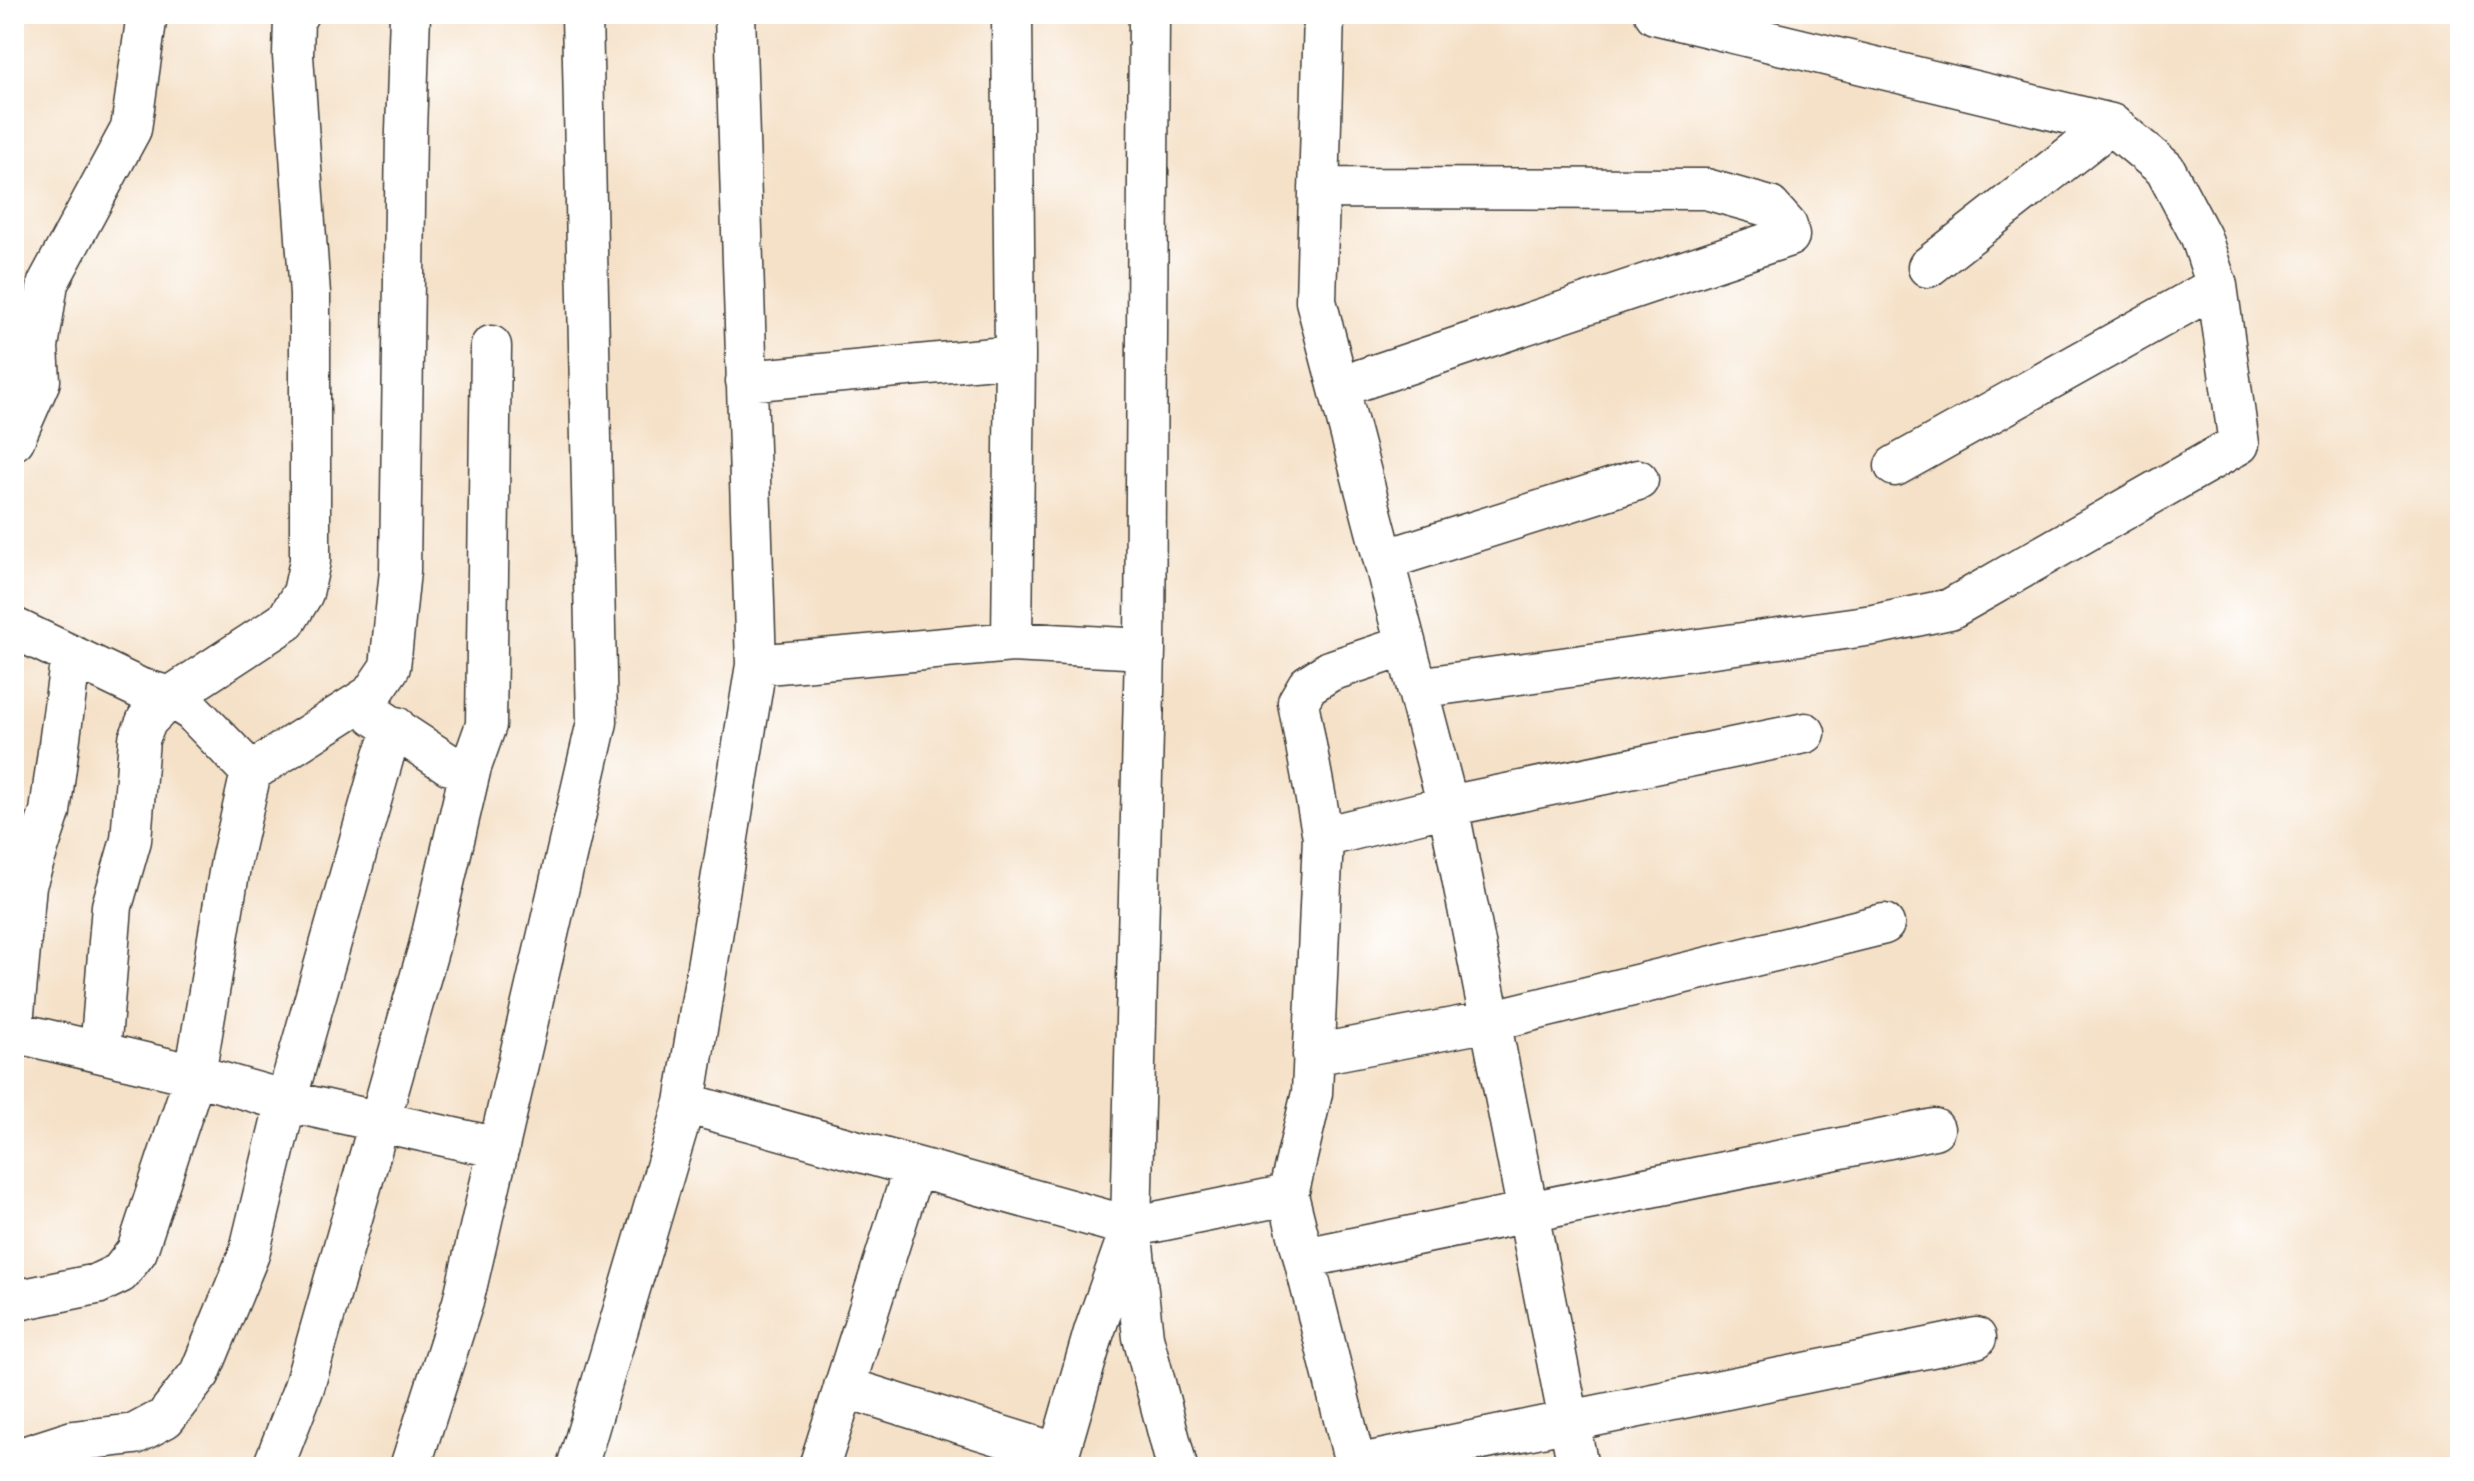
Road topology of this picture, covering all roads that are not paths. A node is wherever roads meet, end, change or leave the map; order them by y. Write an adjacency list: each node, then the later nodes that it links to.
1 (147, 14): 15 (street)
2 (298, 14): 30 (street)
3 (410, 14): 31 (street)
4 (582, 14): 49 (street)
5 (735, 14): 17 (street)
6 (1012, 14): 16 (street)
7 (1149, 14): 26 (street)
8 (1324, 14): 11 (street)
9 (1655, 14): 10 (street)
10 (2111, 124): 12 (street); 13 (street)
11 (1319, 188): 18 (street); 18 (street)
12 (1928, 267)
13 (2217, 286): 20 (street); 29 (street)
14 (491, 346): 34 (street)
15 (26, 353): 19 (street)
16 (1015, 356): 17 (street); 24 (street)
17 (746, 381): 28 (street)
18 (1339, 387): 22 (street)
19 (14, 440)
20 (1895, 466)
21 (1638, 480): 22 (street)
22 (1384, 560): 25 (street)
23 (14, 628): 27 (street)
24 (1012, 642): 26 (street); 28 (street)
25 (1405, 646): 29 (street); 37 (street)
26 (1145, 649): 53 (street)
27 (71, 655): 30 (street); 39 (street)
28 (756, 665): 46 (street)
29 (1417, 688): 36 (street)
30 (170, 697): 35 (street); 42 (street)
31 (357, 705): 32 (street); 35 (street)
32 (396, 727): 34 (street); 45 (street)
33 (1805, 733): 36 (street)
34 (471, 767): 47 (street)
35 (251, 772): 44 (street)
36 (1448, 806): 37 (street); 40 (street)
37 (1323, 837): 43 (street)
38 (1884, 924): 40 (street)
39 (14, 1013)
40 (1490, 1021): 43 (street); 52 (street)
41 (14, 1032): 42 (street)
42 (100, 1052): 44 (street)
43 (1313, 1055): 51 (street)
44 (195, 1075): 45 (street); 55 (street)
45 (286, 1101): 47 (street); 59 (street)
46 (685, 1103): 50 (street); 64 (street)
47 (381, 1120): 49 (street); 62 (street)
48 (1934, 1129): 52 (street)
49 (499, 1148): 63 (street)
50 (914, 1167): 53 (street); 57 (street)
51 (1288, 1195): 53 (street); 54 (street)
52 (1528, 1213): 54 (street); 58 (street)
53 (1131, 1227): 60 (street); 66 (street)
54 (1304, 1258): 61 (street)
55 (14, 1301)
56 (1976, 1338): 58 (street)
57 (844, 1387): 60 (street); 65 (street)
58 (1570, 1421): 61 (street); 67 (street)
59 (14, 1460)
60 (1057, 1460)
61 (1356, 1466)
62 (273, 1467)
63 (410, 1467)
64 (577, 1467)
65 (819, 1467)
66 (1177, 1467)
67 (1578, 1467)

